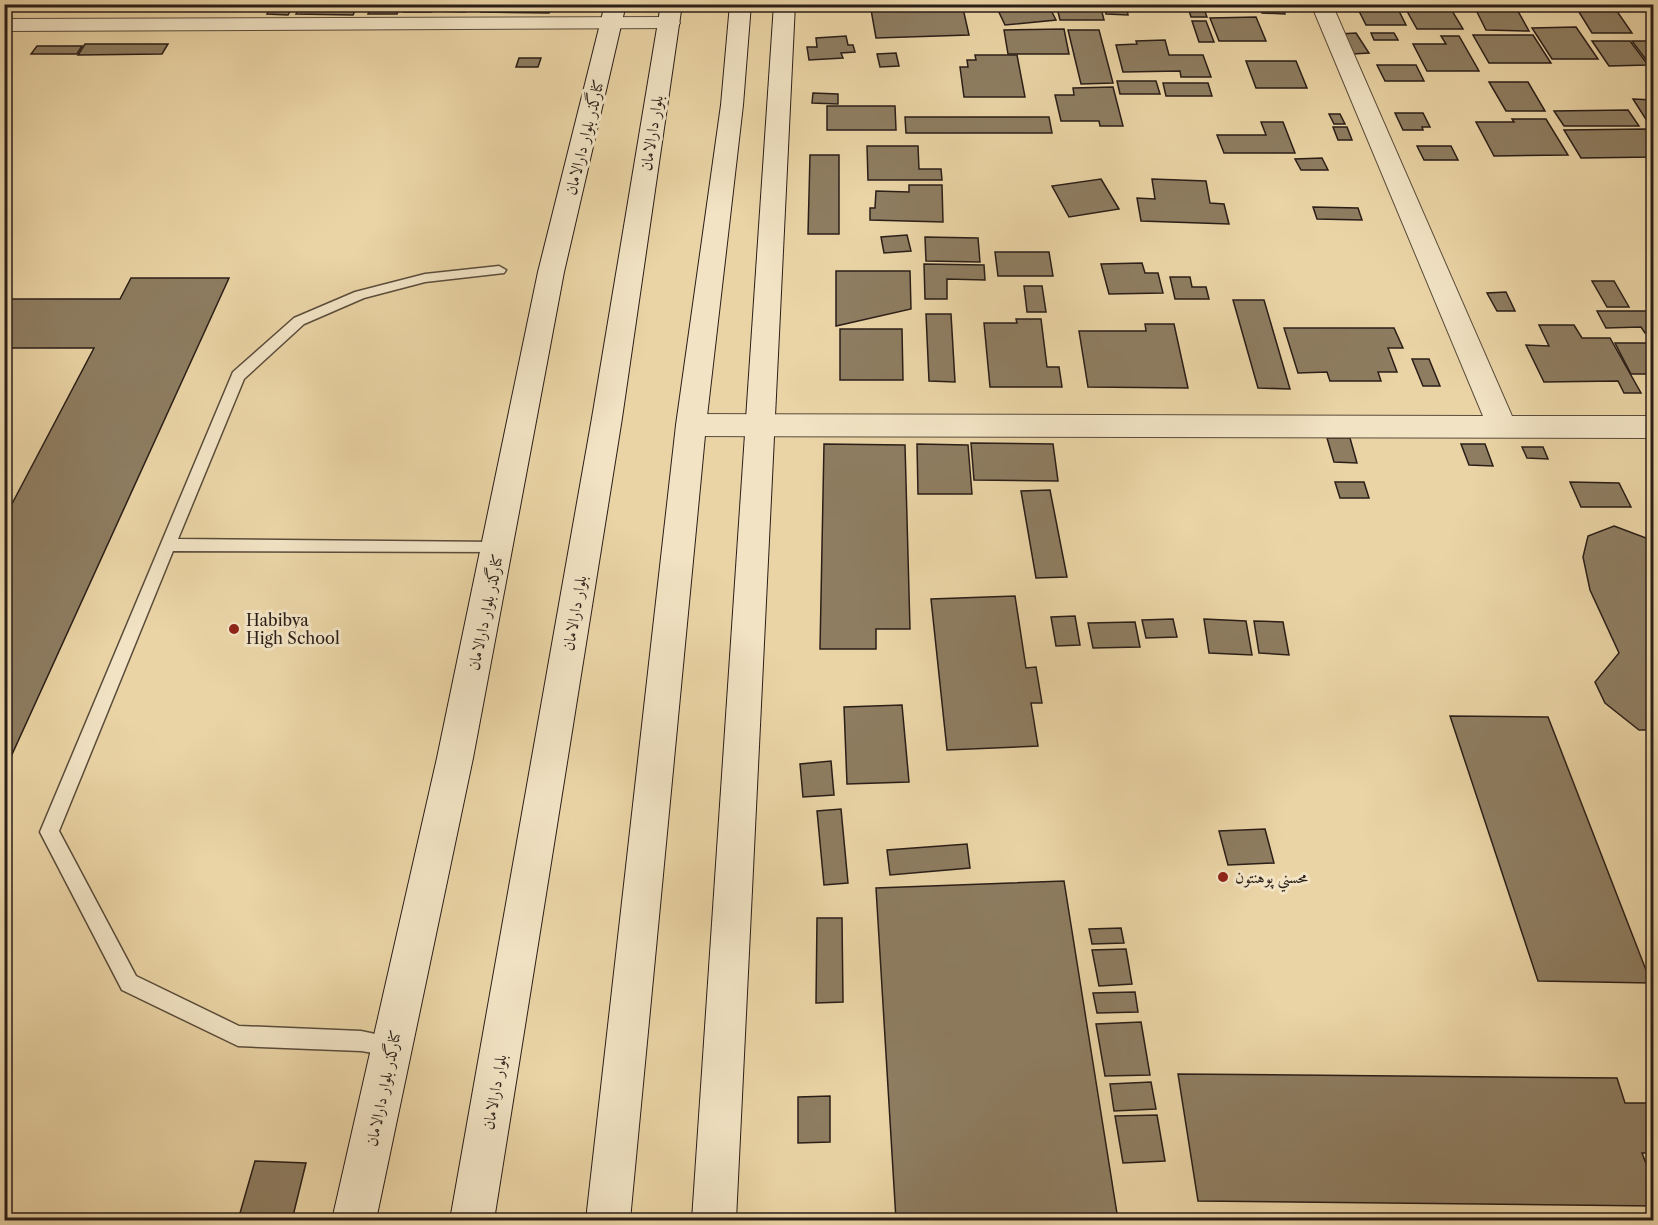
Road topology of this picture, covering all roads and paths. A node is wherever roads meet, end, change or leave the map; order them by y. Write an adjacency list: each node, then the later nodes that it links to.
1 (140, 4): 8 (street)
2 (741, 4): 9 (street)
3 (784, 4): 10 (street)
4 (1321, 4): 12 (street)
5 (614, 14): 6 (street); 8 (street); 17 (street, کنارگذر بلوار دارالامان)
6 (670, 14): 20 (street, بلوار دارالامان)
7 (4, 25): 8 (street)
8 (127, 26)
9 (732, 105): 10 (street); 13 (street)
10 (779, 105): 14 (street)
11 (499, 270): 16 (lane)
12 (1501, 424): 14 (street); 15 (street)
13 (691, 425): 14 (street); 21 (street)
14 (762, 425): 22 (street)
15 (1653, 426)
16 (168, 545): 17 (lane); 18 (lane)
17 (498, 548): 18 (street, کنارگذر بلوار دارالامان)
18 (392, 1046): 19 (street, کنارگذر بلوار دارالامان)
19 (354, 1221)
20 (472, 1221)
21 (608, 1221)
22 (714, 1221)

